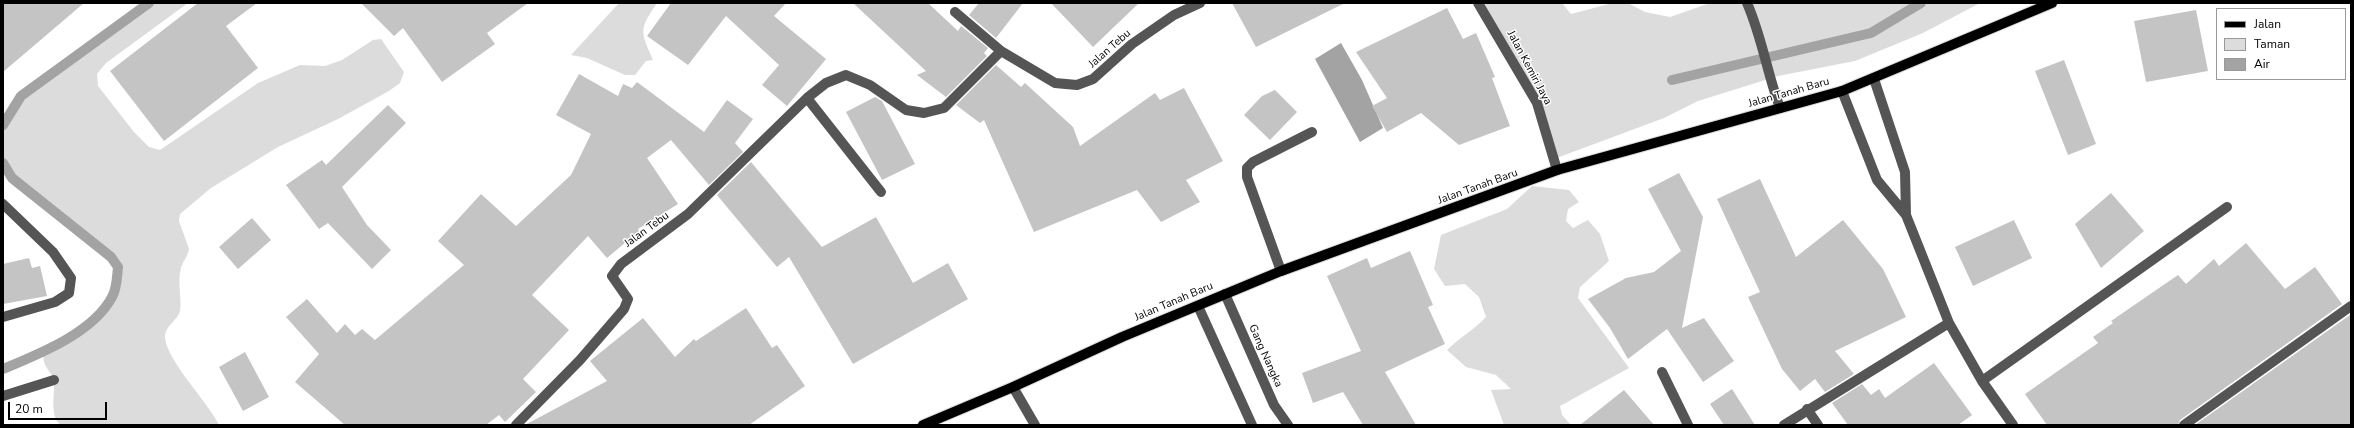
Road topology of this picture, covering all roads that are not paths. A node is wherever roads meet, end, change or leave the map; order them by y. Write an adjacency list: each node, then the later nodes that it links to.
1 (1200, 3): 6 (street, Jalan Tebu)
2 (1478, 3): 12 (street, Jalan Kemiri Jaya)
3 (1747, 3): 10 (street)
4 (2052, 3): 7 (main road, Jalan Tanah Baru)
5 (955, 12): 6 (street, Jalan Tebu)
6 (1000, 51): 9 (street, Jalan Tebu)
7 (1874, 79): 8 (main road, Jalan Tanah Baru); 16 (street)
8 (1842, 90): 10 (main road, Jalan Tanah Baru); 16 (street)
9 (807, 98): 13 (street); 29 (street, Jalan Tebu)
10 (1780, 108): 12 (main road, Jalan Tanah Baru)
11 (1312, 132): 17 (street)
12 (1558, 170): 17 (main road, Jalan Tanah Baru)
13 (881, 192)
14 (3, 204): 21 (street)
15 (2227, 207): 25 (street)
16 (1906, 214): 22 (street)
17 (1281, 271): 18 (main road, Jalan Tanah Baru)
18 (1225, 294): 19 (main road, Jalan Tanah Baru); 33 (street, Gang Nangka)
19 (1198, 306): 26 (main road, Jalan Tanah Baru); 32 (street)
20 (2351, 306): 38 (street)
21 (3, 317)
22 (1949, 323): 25 (street); 28 (street)
23 (1662, 372): 34 (street)
24 (54, 380): 27 (street)
25 (1982, 381): 37 (street)
26 (1013, 387): 30 (main road, Jalan Tanah Baru); 31 (street)
27 (3, 396)
28 (1807, 409): 35 (street); 36 (street)
29 (516, 425)
30 (923, 425)
31 (1035, 425)
32 (1252, 425)
33 (1288, 425)
34 (1688, 425)
35 (1784, 425)
36 (1818, 425)
37 (2013, 425)
38 (2184, 425)

